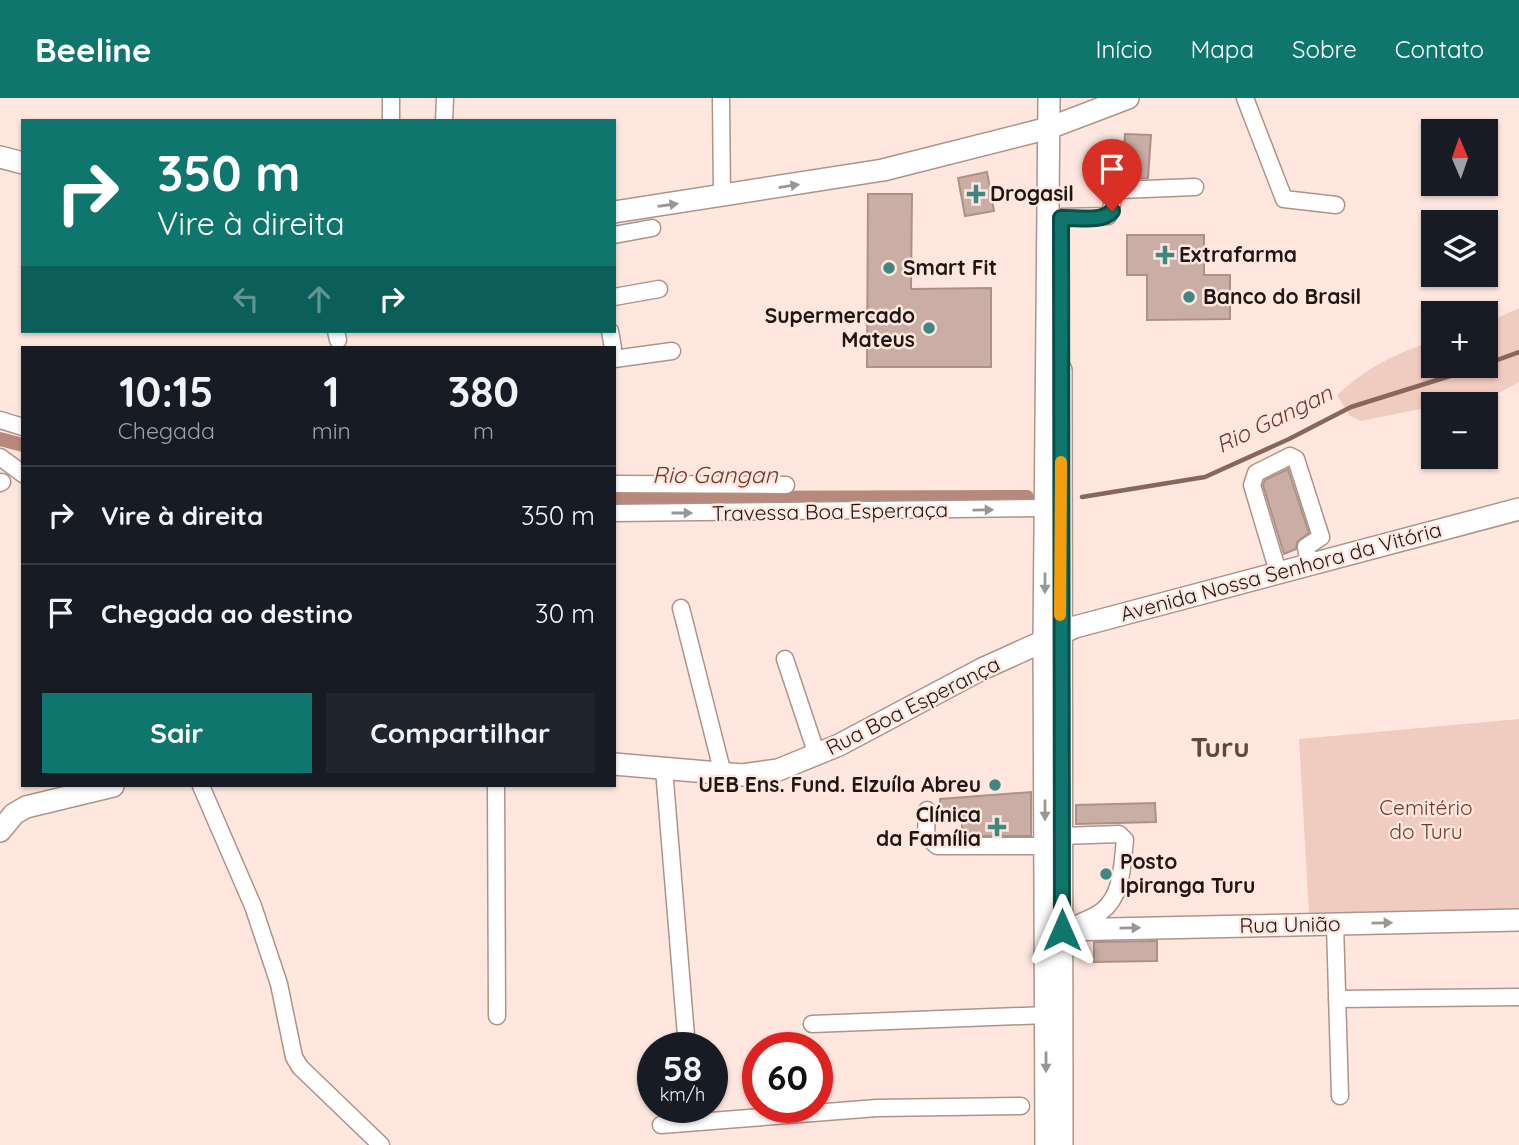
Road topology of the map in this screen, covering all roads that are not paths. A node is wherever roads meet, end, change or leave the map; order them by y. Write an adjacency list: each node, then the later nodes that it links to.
1 (391, 98): 8 (street)
2 (445, 98): 9 (street)
3 (721, 98): 14 (street)
4 (1049, 98): 10 (main road)
5 (1062, 98): 10 (main road)
6 (1128, 98): 10 (main road)
7 (1245, 98): 15 (street)
8 (391, 119)
9 (444, 119)
10 (1055, 126): 14 (main road, one-way to 10); 17 (main road); 30 (main road)
11 (0, 157): 12 (main road)
12 (21, 162)
13 (1195, 187): 17 (street)
14 (722, 197): 16 (main road, one-way to 14)
15 (1336, 205)
16 (616, 212)
17 (1061, 218): 36 (main road)
18 (652, 228): 19 (street)
19 (616, 235)
20 (659, 289): 21 (street)
21 (616, 297)
22 (672, 351): 23 (street)
23 (616, 359)
24 (0, 419): 25 (street)
25 (21, 426)
26 (0, 457): 27 (street)
27 (21, 473)
28 (616, 484): 29 (street)
29 (786, 485)
30 (1045, 508): 32 (street, Travessa Boa Esperraça, one-way to 30); 36 (main road, one-way to 36)
31 (1519, 509): 33 (main road, Avenida Nossa Senhora da Vitória)
32 (616, 513)
33 (1309, 564): 34 (main road, Avenida Nossa Senhora da Vitória); 34 (street)
34 (1278, 572): 36 (main road, Avenida Nossa Senhora da Vitória)
35 (681, 608): 41 (street)
36 (1052, 637): 38 (main road, Rua Boa Esperança); 48 (main road)
37 (785, 659): 38 (street)
38 (817, 755): 41 (main road, Rua Boa Esperança)
39 (616, 764): 40 (main road, Rua Boa Esperança)
40 (664, 769): 41 (main road, Rua Boa Esperança); 57 (street)
41 (723, 774)
42 (108, 787): 45 (main road)
43 (201, 787): 61 (street)
44 (496, 787): 55 (street)
45 (7, 809): 47 (main road)
46 (927, 810): 48 (street)
47 (0, 831)
48 (1053, 841): 51 (main road); 51 (street); 54 (main road)
49 (1519, 920): 50 (main road, Rua União, one-way to 49)
50 (1335, 924): 51 (main road, Rua União, one-way to 50); 53 (street)
51 (1065, 929): 63 (main road)
52 (1519, 997): 53 (street)
53 (1337, 999): 58 (street)
54 (1046, 1015): 56 (street); 62 (main road, one-way to 62)
55 (497, 1016)
56 (812, 1024)
57 (686, 1032)
58 (1340, 1096)
59 (1021, 1105): 60 (street)
60 (661, 1125)
61 (381, 1145)
62 (1046, 1145)
63 (1062, 1145)

